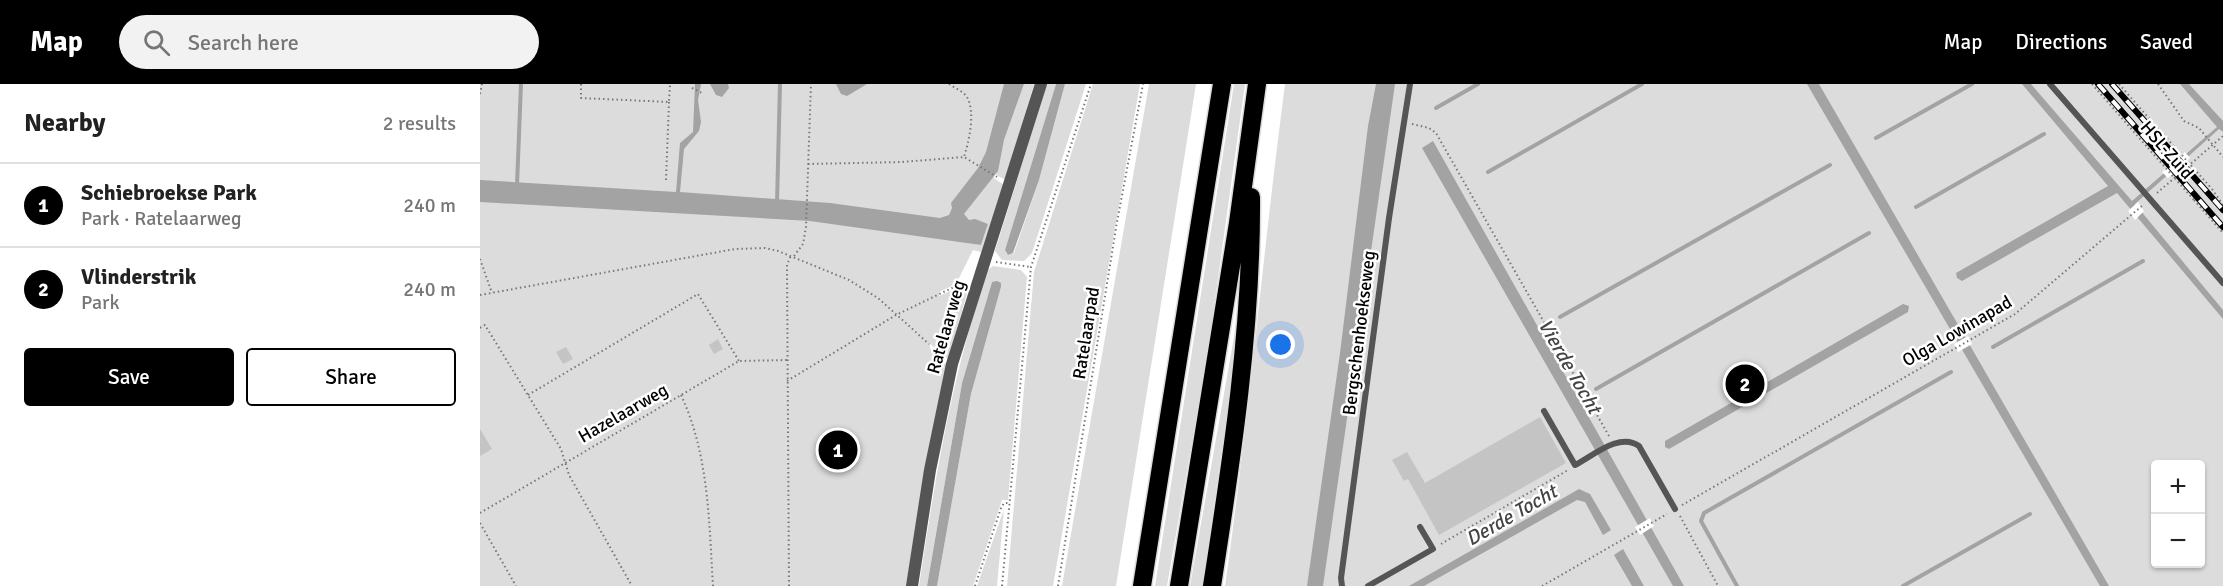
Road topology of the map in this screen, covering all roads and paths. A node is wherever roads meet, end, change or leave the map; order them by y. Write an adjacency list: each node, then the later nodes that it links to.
1 (482, 84): 18 (path)
2 (581, 84): 19 (path)
3 (670, 84): 19 (path)
4 (811, 84): 28 (path)
5 (949, 84): 26 (path)
6 (1041, 84): 36 (street, Ratelaarweg)
7 (1091, 84): 37 (path)
8 (1143, 84): 68 (path, Ratelaarpad)
9 (1222, 84): 69 (highway)
10 (1257, 84): 21 (highway)
11 (1410, 84): 20 (lane, Bergschenhoekseweg)
12 (2050, 84): 31 (lane)
13 (2092, 84): 33 (path, HSL-Zuid, bridge)
14 (2119, 84): 22 (path, HSL-Zuid)
15 (2158, 84): 25 (path)
16 (692, 88): 17 (path)
17 (702, 93)
18 (480, 94)
19 (669, 102): 29 (path)
20 (1404, 123): 51 (path); 72 (lane, Bergschenhoekseweg)
21 (1250, 126): 70 (highway); 71 (highway)
22 (2164, 135): 24 (path, HSL-Zuid); 32 (path, HSL-Zuid, bridge)
23 (2223, 136): 25 (path, Olga Lowinapad)
24 (2167, 139)
25 (2212, 143): 27 (path); 31 (path, Olga Lowinapad)
26 (964, 157): 28 (path); 30 (path)
27 (2223, 157)
28 (808, 164): 34 (path)
29 (666, 180)
30 (1001, 180)
31 (2149, 197): 38 (lane); 55 (path, Olga Lowinapad)
32 (2223, 205)
33 (2223, 233)
34 (792, 256): 40 (path); 42 (path); 45 (path)
35 (480, 259): 40 (path)
36 (984, 260): 37 (path); 65 (street, Ratelaarweg)
37 (1031, 267): 54 (path)
38 (2223, 284)
39 (954, 287): 42 (path)
40 (492, 293): 41 (path)
41 (480, 295)
42 (896, 315): 44 (path); 47 (path)
43 (480, 328): 48 (path)
44 (929, 344)
45 (787, 360): 46 (path, Hazelaarweg); 47 (path)
46 (739, 361): 48 (path); 49 (path, Hazelaarweg)
47 (787, 381): 64 (path)
48 (528, 395): 52 (path)
49 (681, 395): 52 (path, Hazelaarweg); 63 (path)
50 (1544, 411): 53 (lane)
51 (1613, 444): 53 (lane); 55 (lane)
52 (565, 463): 56 (path, Hazelaarweg); 62 (path)
53 (1575, 465): 60 (path)
54 (1010, 503): 66 (path); 67 (path)
55 (1675, 509): 75 (path)
56 (480, 513)
57 (1657, 520): 74 (path)
58 (480, 523): 61 (path)
59 (1420, 527): 60 (lane)
60 (1433, 549): 73 (lane)
61 (516, 586)
62 (632, 586)
63 (713, 586)
64 (789, 586)
65 (912, 586)
66 (975, 586)
67 (1002, 586)
68 (1058, 586)
69 (1142, 586)
70 (1179, 586)
71 (1212, 586)
72 (1342, 586)
73 (1368, 586)
74 (1542, 586)
75 (1718, 586)

